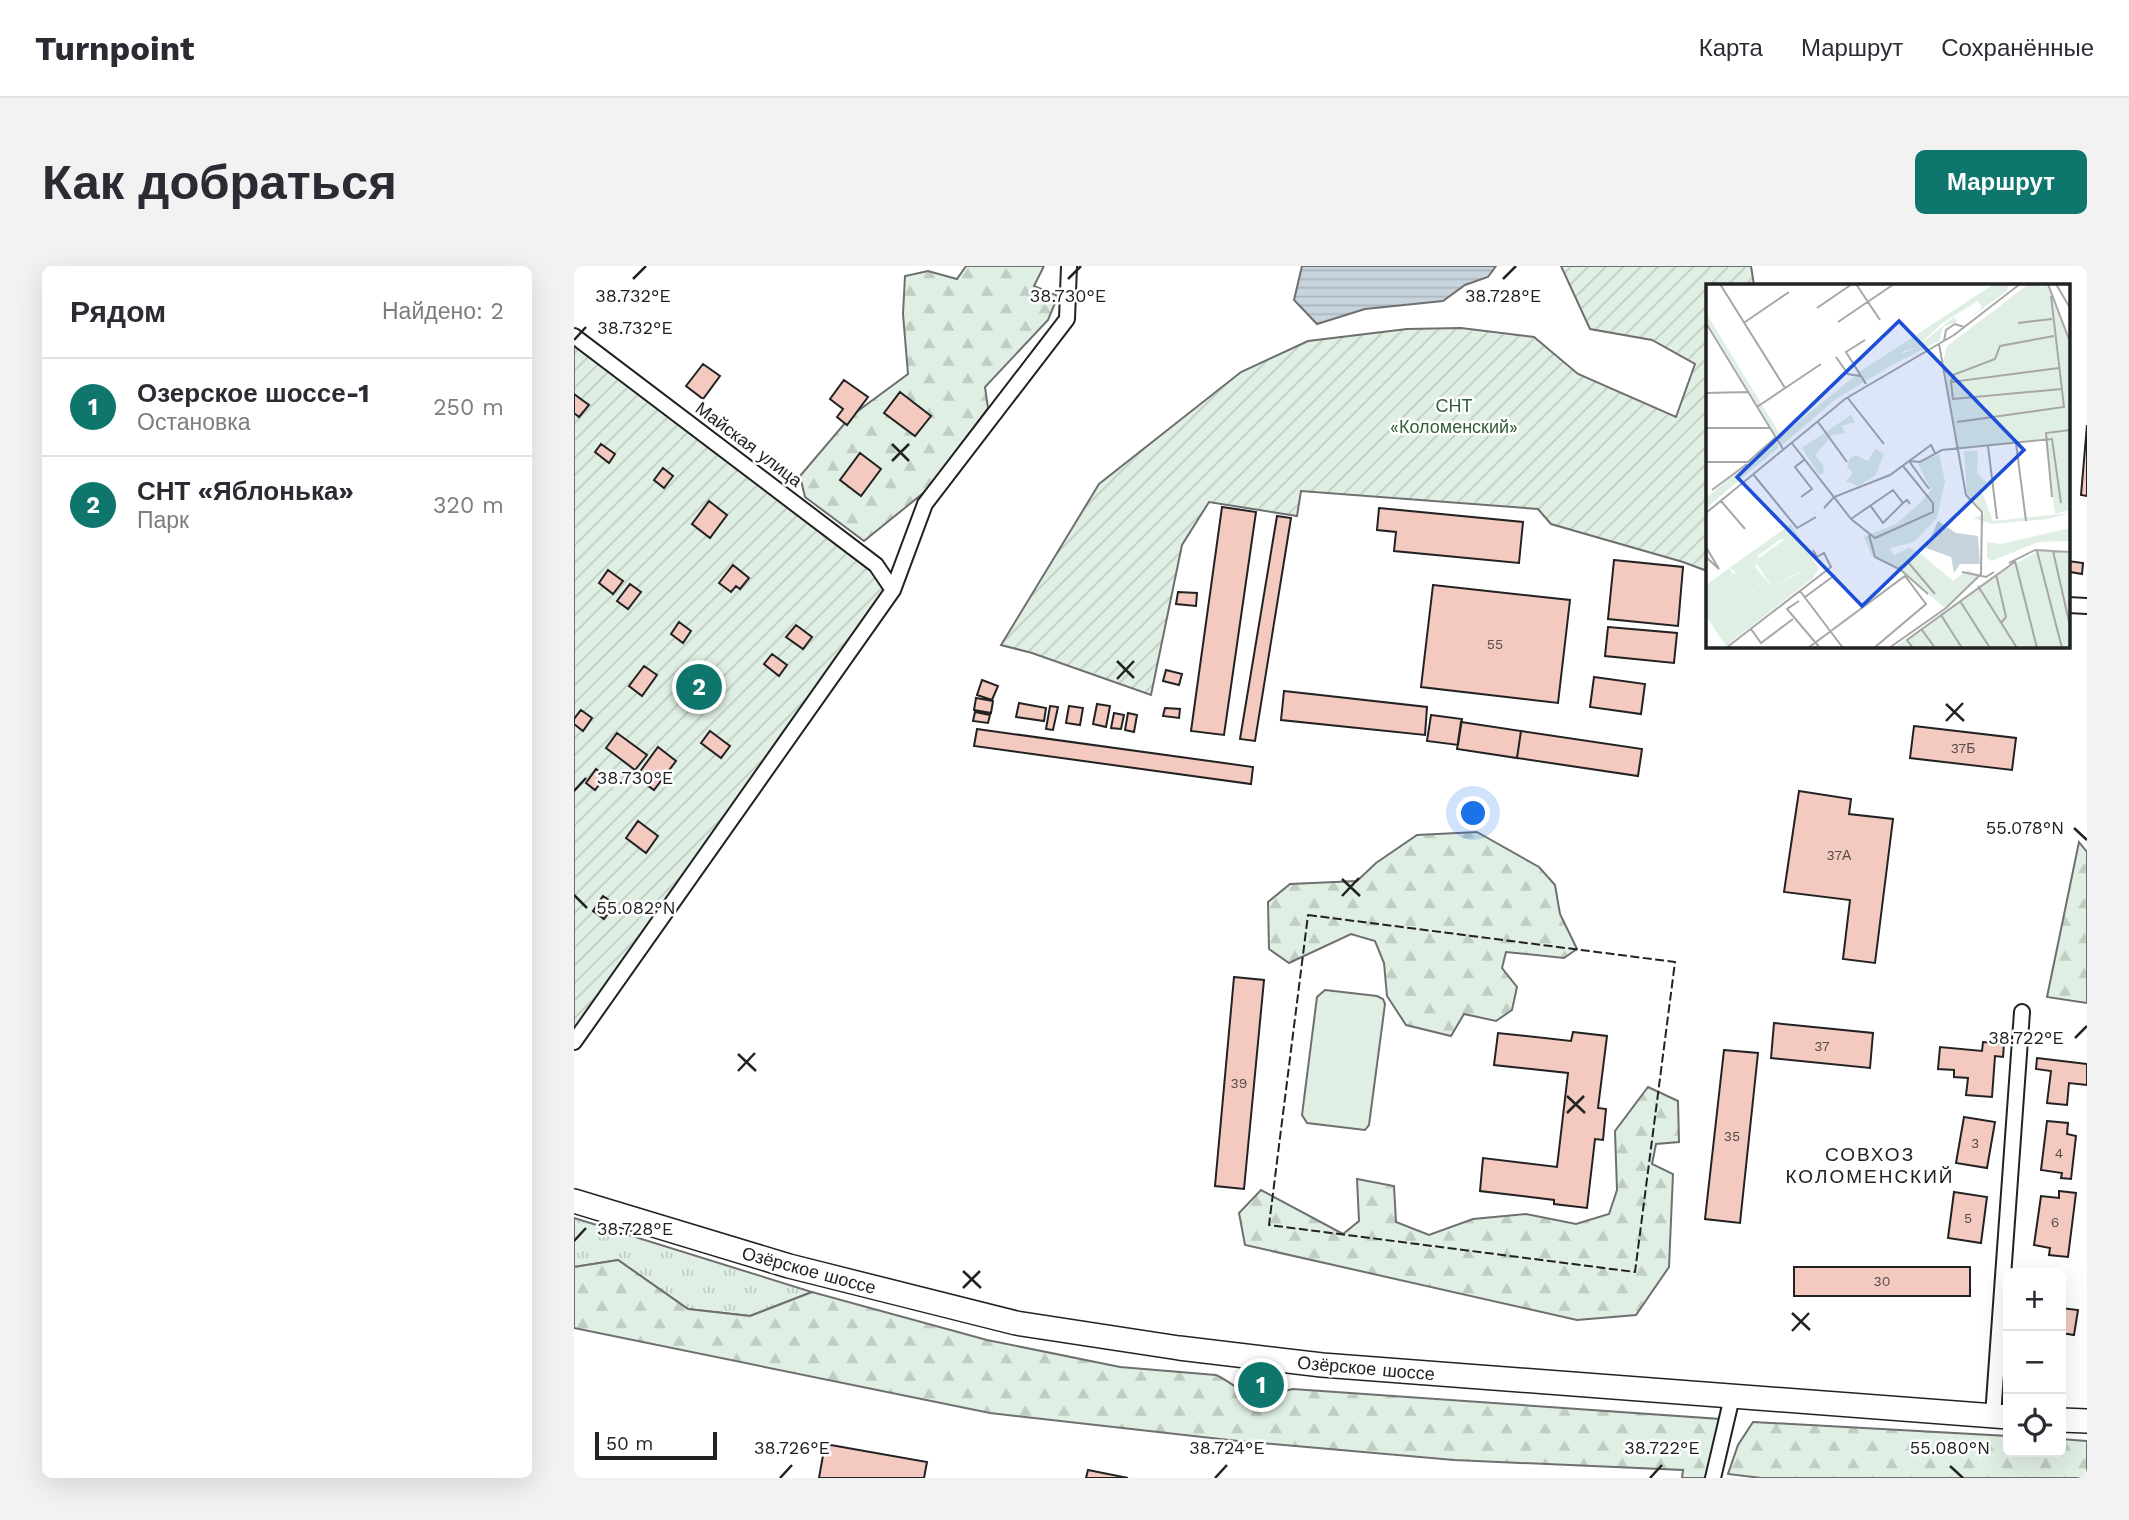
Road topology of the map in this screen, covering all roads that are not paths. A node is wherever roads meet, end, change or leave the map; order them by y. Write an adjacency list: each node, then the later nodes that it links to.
1 (1069, 266): 3 (street)
2 (574, 336): 3 (street, Майская улица)
3 (893, 590): 5 (street)
4 (2022, 1012): 8 (street)
5 (574, 1042)
6 (574, 1201): 7 (main road, Озёрское шоссе)
7 (1732, 1397): 8 (main road, Озёрское шоссе); 11 (street)
8 (2001, 1416)
9 (2066, 1420): 10 (main road)
10 (2087, 1421)
11 (1713, 1478)

